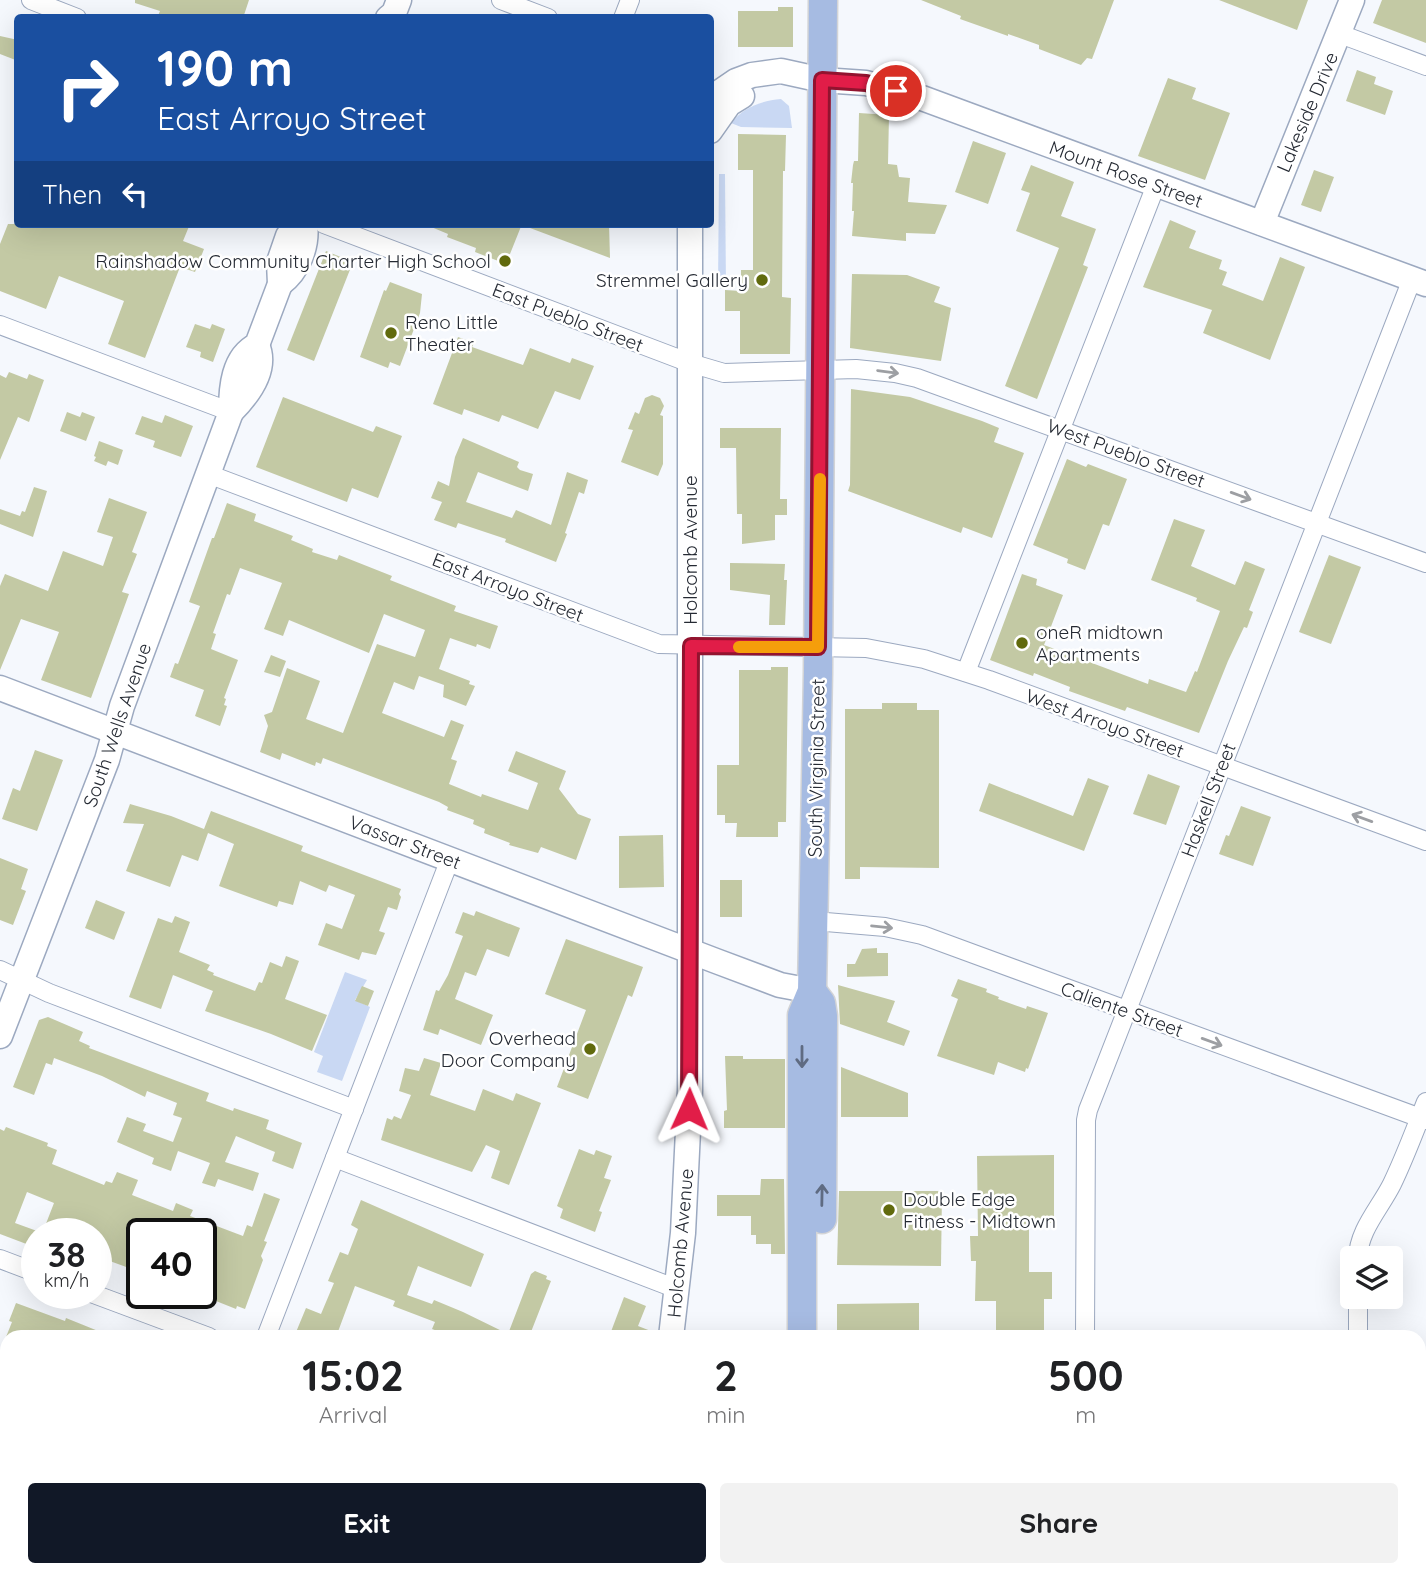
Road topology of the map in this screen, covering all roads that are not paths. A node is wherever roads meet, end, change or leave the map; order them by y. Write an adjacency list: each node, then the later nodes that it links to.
1 (31, 0): 5 (street)
2 (501, 0): 6 (street)
3 (823, 0): 9 (main road, South Virginia Street)
4 (1353, 0): 7 (street, Lakeside Drive)
5 (67, 14)
6 (538, 14)
7 (1340, 34): 8 (street); 13 (street, Lakeside Drive)
8 (1426, 66)
9 (822, 80): 10 (street); 11 (street); 12 (street, Mount Rose Street); 22 (main road, South Virginia Street)
10 (714, 94)
11 (714, 125)
12 (1156, 185): 13 (street, Mount Rose Street); 24 (street)
13 (1262, 223): 18 (street, Mount Rose Street)
14 (295, 228): 19 (street, South Wells Avenue)
15 (305, 228): 19 (street, South Wells Avenue)
16 (335, 228): 21 (street, East Pueblo Street)
17 (690, 228): 21 (street, Holcomb Avenue)
18 (1419, 281): 26 (street, Haskell Street)
19 (280, 284): 23 (street, South Wells Avenue)
20 (0, 325): 23 (street)
21 (690, 363): 22 (street, East Pueblo Street); 28 (street, Holcomb Avenue)
22 (820, 370): 24 (street, West Pueblo Street, one-way to 24); 29 (main road, South Virginia Street)
23 (231, 412): 25 (street, South Wells Avenue)
24 (1060, 429): 26 (street, West Pueblo Street, one-way to 26); 30 (street)
25 (208, 474): 28 (street, East Arroyo Street); 32 (street, South Wells Avenue)
26 (1317, 523): 27 (street, West Pueblo Street); 33 (street, Haskell Street)
27 (1426, 563)
28 (691, 646): 29 (street, East Arroyo Street); 37 (street, Holcomb Avenue)
29 (818, 647): 30 (street, West Arroyo Street); 36 (main road, South Virginia Street)
30 (966, 672): 33 (street, West Arroyo Street)
31 (0, 688): 32 (street, Vassar Street)
32 (115, 732): 35 (street, Vassar Street); 38 (street, South Wells Avenue)
33 (1222, 766): 34 (street, West Arroyo Street, one-way to 33); 40 (street, Haskell Street)
34 (1426, 841)
35 (450, 859): 37 (street, Vassar Street); 42 (street)
36 (814, 921): 39 (main road, South Virginia Street); 40 (street, Caliente Street, one-way to 40)
37 (690, 950): 39 (street, Vassar Street); 48 (street, Holcomb Avenue)
38 (11, 975): 41 (street, South Wells Avenue); 42 (street)
39 (812, 991): 54 (main road, South Virginia Street, one-way to 54); 55 (main road, South Virginia Street, one-way to 39)
40 (1127, 1011): 43 (street, Caliente Street, one-way to 43); 56 (street, Haskell Street)
41 (0, 1037)
42 (354, 1109): 44 (street)
43 (1424, 1113): 45 (street)
44 (334, 1158): 48 (street); 52 (street)
45 (1359, 1246)
46 (0, 1259): 47 (street)
47 (21, 1267)
48 (677, 1289): 53 (street, Holcomb Avenue)
49 (112, 1301): 51 (street)
50 (1358, 1309): 57 (street)
51 (190, 1330)
52 (268, 1330)
53 (672, 1330)
54 (802, 1330)
55 (820, 1330)
56 (1086, 1330)
57 (1358, 1330)

